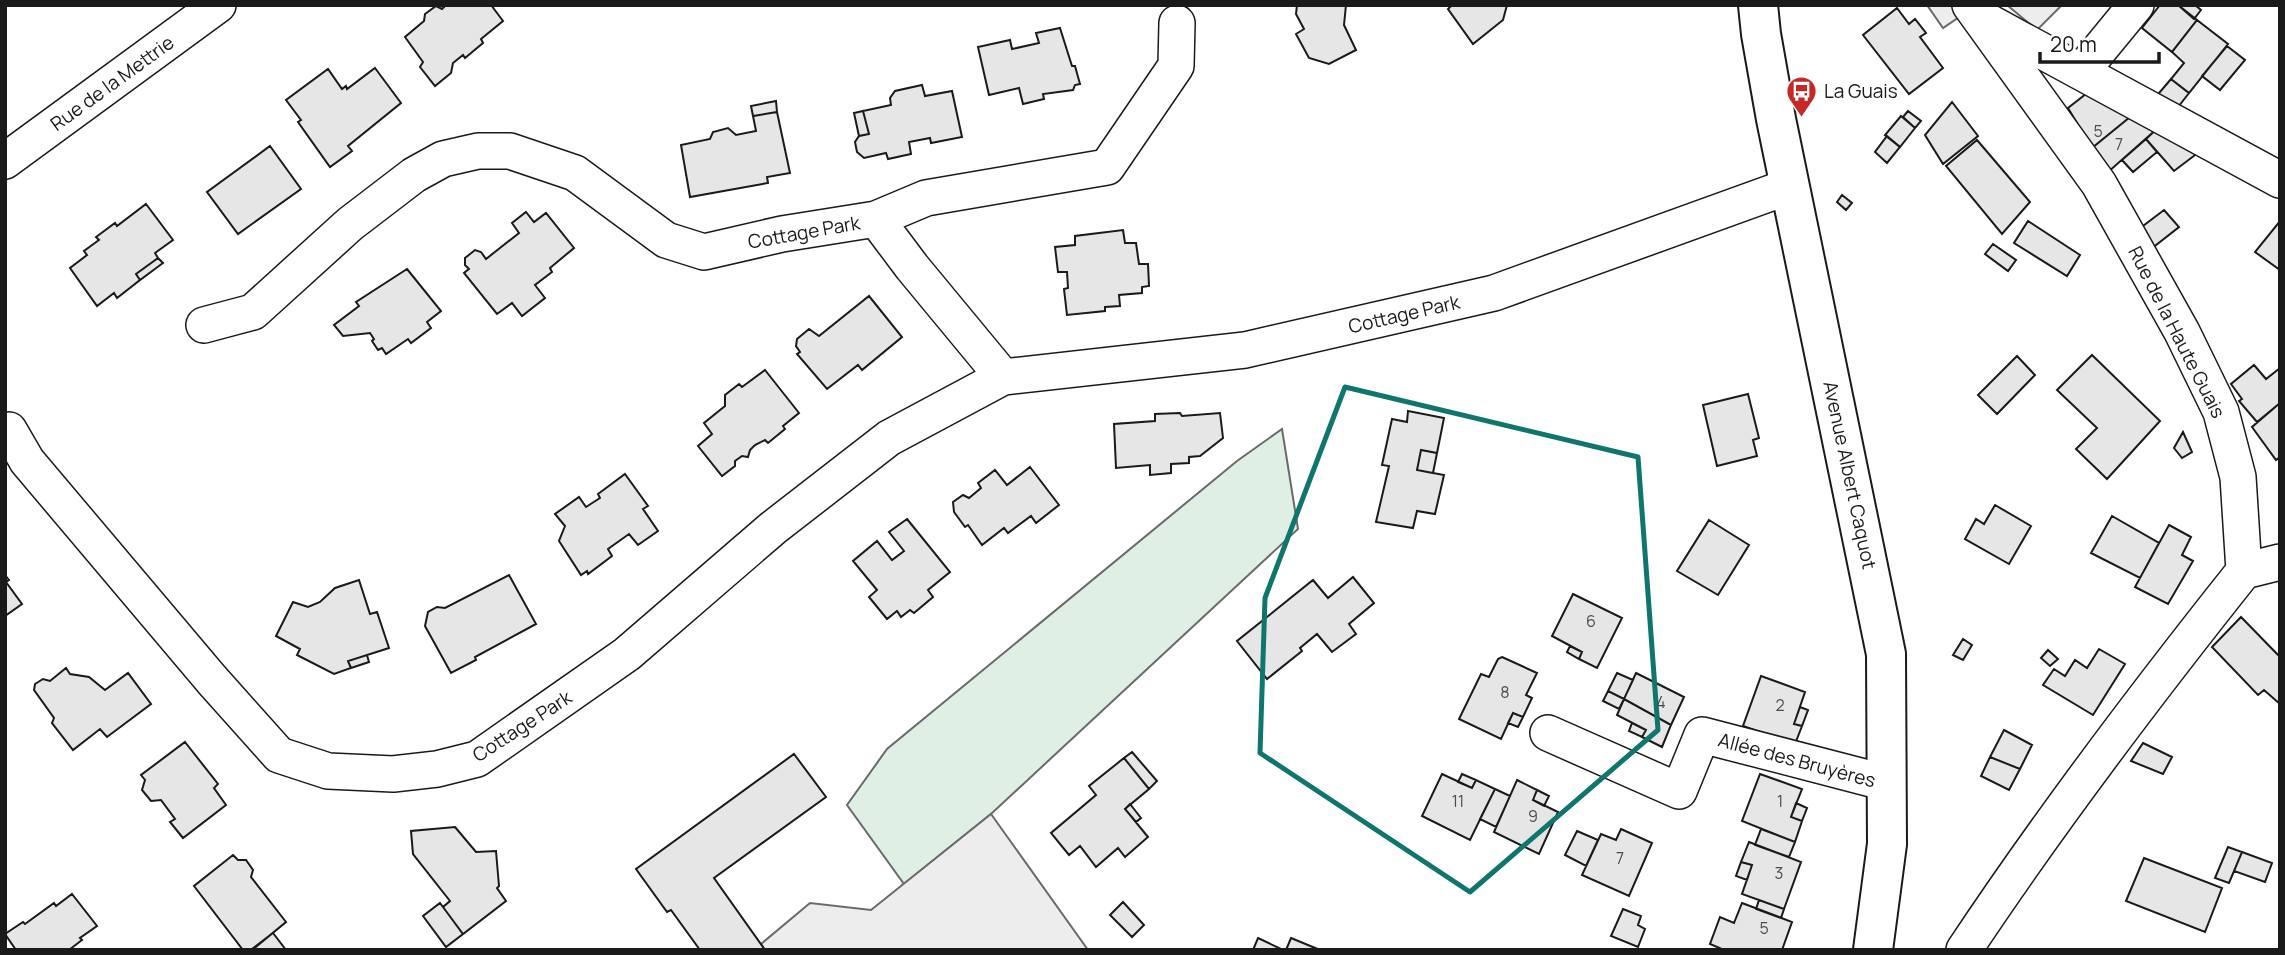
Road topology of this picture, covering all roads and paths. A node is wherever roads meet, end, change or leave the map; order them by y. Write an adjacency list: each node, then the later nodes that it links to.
1 (218, 5): 7 (street, Rue de la Mettrie)
2 (1758, 5): 9 (main road, Avenue Albert Caquot)
3 (2136, 5): 6 (street)
4 (1973, 10): 6 (street); 15 (street, Rue de la Haute Guais)
5 (1177, 23): 10 (street, Cottage Park)
6 (2081, 72): 8 (street)
7 (5, 161)
8 (2280, 180)
9 (1790, 186): 12 (street, Cottage Park); 17 (main road, Avenue Albert Caquot)
10 (876, 219): 11 (street, Cottage Park); 12 (street)
11 (204, 325)
12 (1003, 377): 13 (street, Cottage Park)
13 (9, 430)
14 (2280, 562): 15 (street)
15 (2244, 571): 19 (street)
16 (1548, 733): 17 (street, Allée des Bruyères)
17 (1887, 783): 18 (main road, Avenue Albert Caquot)
18 (1873, 950)
19 (1964, 950)

